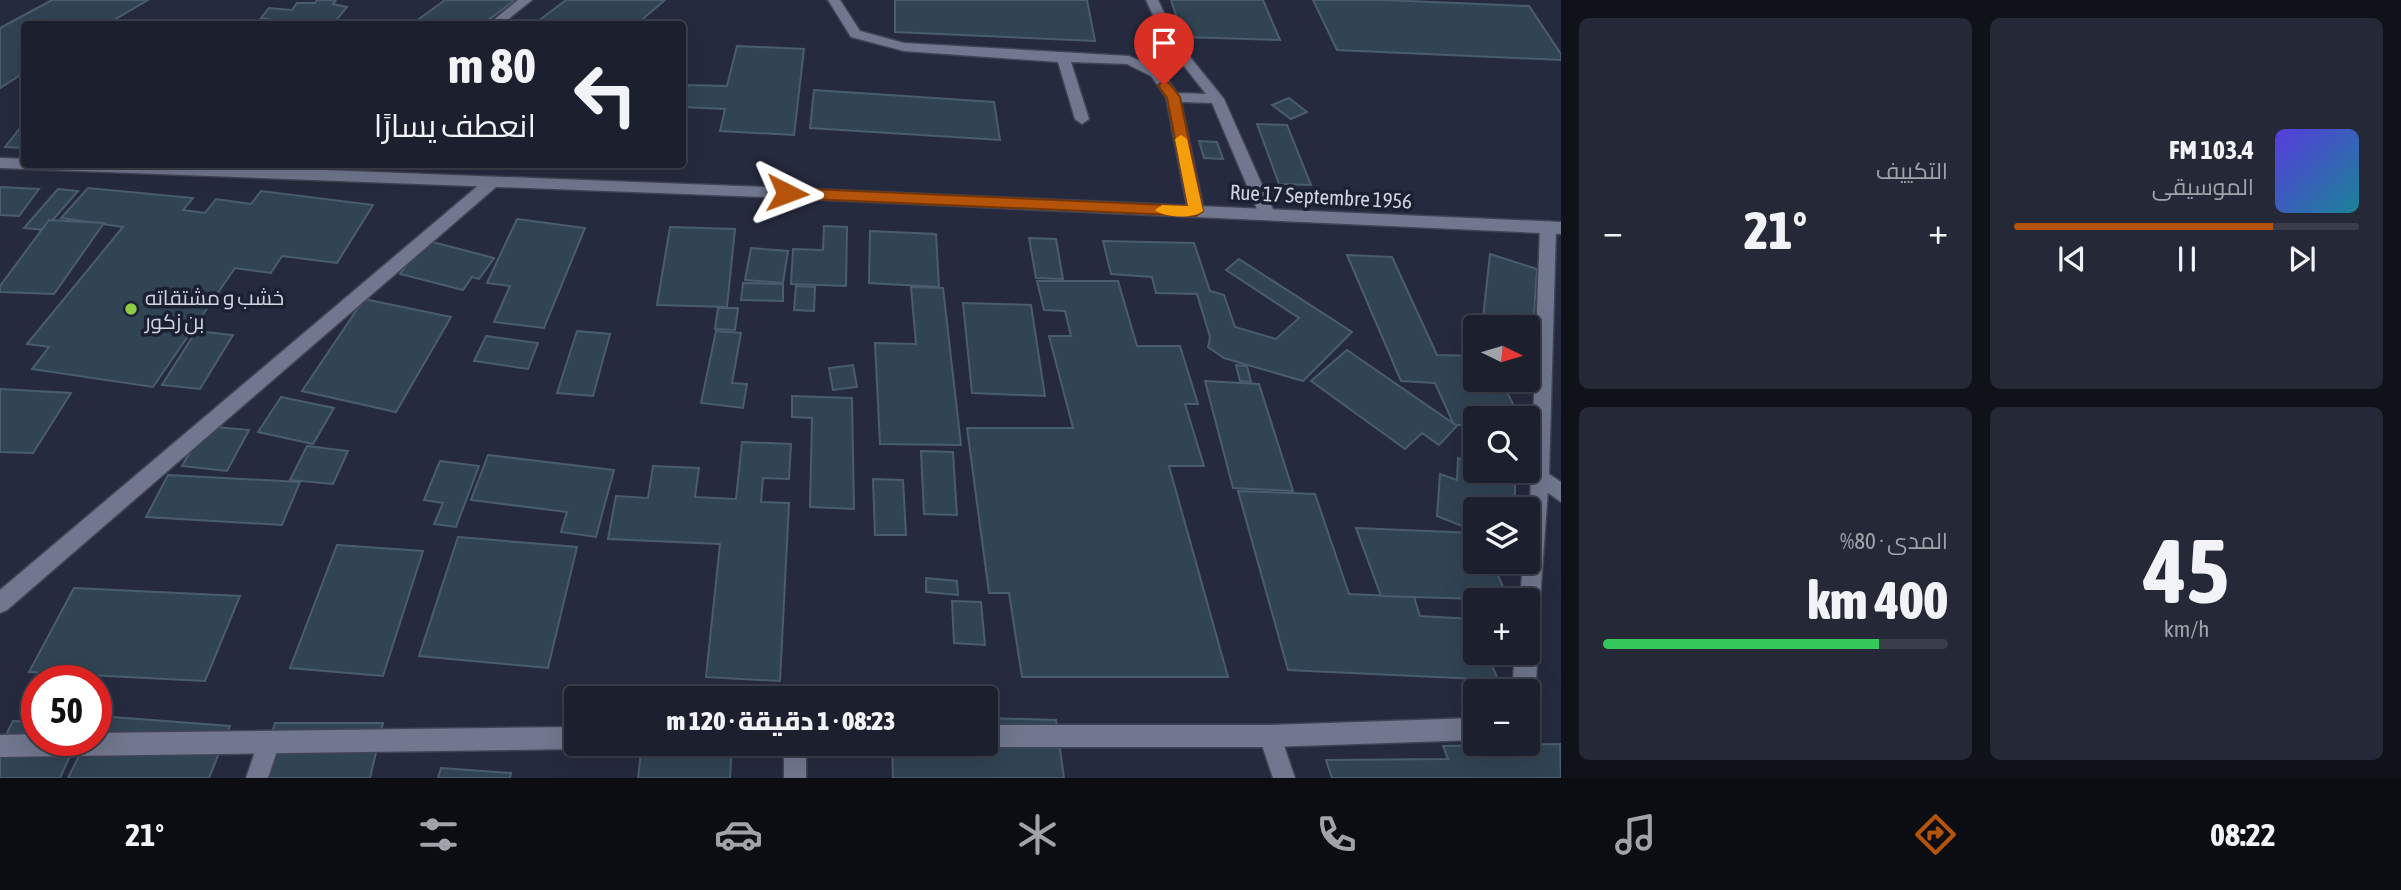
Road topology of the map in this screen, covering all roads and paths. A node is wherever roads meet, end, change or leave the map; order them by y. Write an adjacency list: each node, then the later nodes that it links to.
1 (526, 0): 4 (street)
2 (834, 0): 5 (street)
3 (1152, 0): 7 (street)
4 (499, 21)
5 (1063, 58): 6 (street); 8 (street)
6 (1173, 97): 7 (street); 15 (street)
7 (1217, 99): 16 (street)
8 (1082, 119)
9 (0, 163): 10 (street, Rue 17 Septembre 1956)
10 (21, 164)
11 (127, 168): 13 (street, Rue 17 Septembre 1956)
12 (310, 168): 13 (street)
13 (301, 175): 14 (street, Rue 17 Septembre 1956)
14 (491, 183): 15 (street, Rue 17 Septembre 1956); 22 (street)
15 (1196, 211): 16 (street, Rue 17 Septembre 1956)
16 (1267, 214): 17 (street, Rue 17 Septembre 1956)
17 (1554, 227): 18 (street)
18 (1540, 476): 20 (street)
19 (1539, 483): 21 (street)
20 (1561, 494)
21 (1531, 588)
22 (0, 603)
23 (1463, 729): 25 (street)
24 (998, 736): 25 (street)
25 (1270, 736): 32 (street)
26 (564, 738): 27 (street)
27 (269, 741): 28 (street); 30 (street)
28 (0, 746)
29 (795, 756): 31 (street)
30 (257, 778)
31 (795, 778)
32 (1284, 778)

